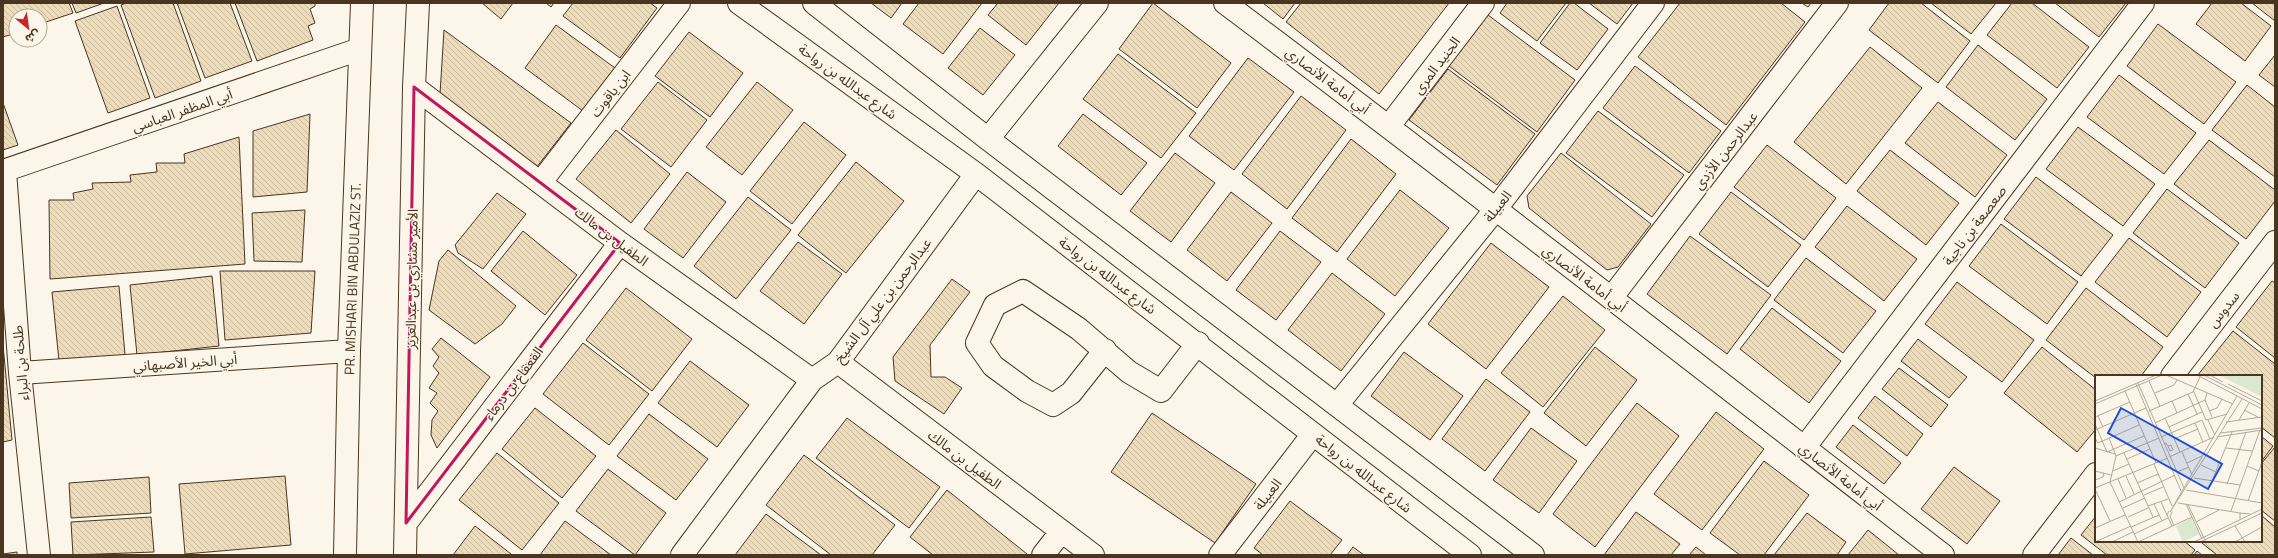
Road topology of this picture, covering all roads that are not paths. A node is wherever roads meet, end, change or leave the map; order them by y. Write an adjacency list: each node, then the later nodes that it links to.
1 (362, 3): 12 (street, PR. MISHARI BIN ABDULAZIZ ST.)
2 (418, 3): 13 (street, الأمير مشاري بن عبدالعزيز)
3 (679, 3): 18 (street, ابن ياقوت)
4 (739, 3): 17 (street, شارع عبدالله بن رواحة)
5 (814, 3): 15 (street)
6 (1097, 3): 15 (street)
7 (1225, 3): 14 (street, أبي أمامة الأنصاري)
8 (1483, 3): 14 (street, الجنيد المري)
9 (1653, 3): 19 (street, العبيلة)
10 (1837, 3): 22 (street, عبدالرحمن الأزدي)
11 (2143, 3): 32 (street, صعصعة بن ناجية)
12 (360, 49): 16 (street, أبي المظفر العباسي); 25 (street, PR. MISHARI BIN ABDULAZIZ ST.)
13 (414, 87): 18 (street, الطفيل بن مالك); 34 (street, الأمير مشاري بن عبدالعزيز)
14 (1389, 126): 19 (street, أبي أمامة الأنصاري)
15 (988, 139): 30 (street)
16 (4, 171): 27 (street, طلحة بن البراء)
17 (976, 174): 23 (street, شارع عبدالله بن رواحة); 26 (street, عبدالرحمن بن علي آل الشيخ)
18 (541, 182): 21 (street, الطفيل بن مالك)
19 (1494, 210): 22 (street, أبي أمامة الأنصاري); 30 (street, العبيلة)
20 (2275, 242): 28 (street, سدوس)
21 (620, 243): 29 (street, الطفيل بن مالك); 34 (street, القعقاع بن درماء)
22 (1612, 297): 32 (street, أبي أمامة الأنصاري)
23 (1198, 343): 24 (street); 31 (street, شارع عبدالله بن رواحة)
24 (1105, 350): 24 (street)
25 (349, 351): 27 (street, أبي الخير الأصبهاني); 37 (street, PR. MISHARI BIN ABDULAZIZ ST.)
26 (838, 362): 29 (street, عبدالرحمن بن علي آل الشيخ); 35 (street, الطفيل بن مالك)
27 (20, 373): 36 (street, طلحة بن البراء)
28 (2173, 375)
29 (812, 380): 39 (street, عبدالرحمن بن علي آل الشيخ)
30 (1337, 405): 44 (street)
31 (1313, 434): 42 (street, العبيلة); 43 (street, شارع عبدالله بن رواحة)
32 (1804, 448): 45 (street, أبي أمامة الأنصاري)
33 (2095, 475): 46 (street)
34 (406, 523): 38 (street, الأمير مشاري بن عبدالعزيز)
35 (1061, 532): 40 (street); 41 (street, الطفيل بن مالك)
36 (39, 555)
37 (345, 555)
38 (405, 555)
39 (682, 555)
40 (1043, 555)
41 (1092, 555)
42 (1220, 555)
43 (1470, 555)
44 (1532, 555)
45 (1943, 555)
46 (2034, 555)

